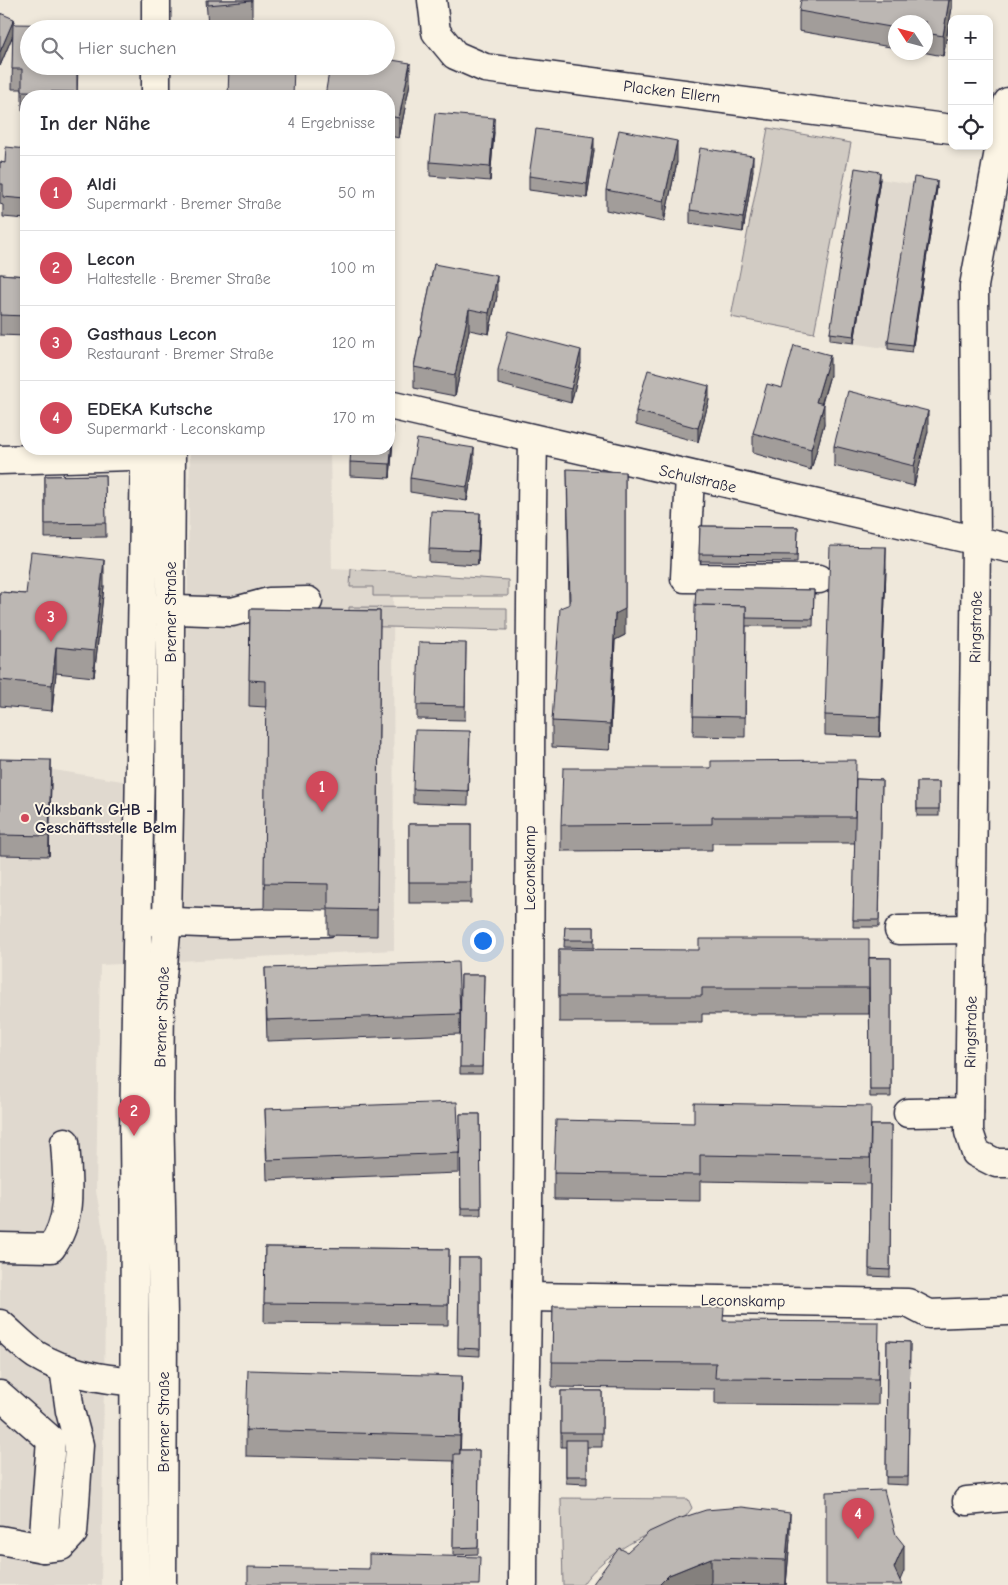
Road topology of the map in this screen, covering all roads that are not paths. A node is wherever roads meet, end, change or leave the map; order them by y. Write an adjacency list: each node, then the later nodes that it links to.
1 (156, 0): 3 (street)
2 (432, 0): 7 (street, Placken Ellern)
3 (156, 20)
4 (156, 75): 5 (street)
5 (156, 90)
6 (1008, 102): 8 (street, Ringstraße)
7 (948, 128)
8 (1000, 136): 16 (street, Ringstraße)
9 (395, 406): 10 (street, Schulstraße)
10 (533, 439): 15 (street, Schulstraße); 32 (street, Leconskamp)
11 (99, 455): 14 (street)
12 (158, 455): 20 (street, Bremer Straße)
13 (158, 455): 21 (street, Bremer Straße)
14 (0, 460)
15 (690, 476): 16 (street, Schulstraße); 18 (street)
16 (976, 543): 17 (street, Schulstraße); 26 (street, Ringstraße)
17 (1008, 548)
18 (820, 579)
19 (308, 601): 21 (street)
20 (142, 608): 21 (street); 22 (street, Bremer Straße)
21 (170, 610): 23 (street, Bremer Straße)
22 (136, 920): 23 (street); 36 (street, Bremer Straße)
23 (167, 922): 24 (street); 43 (street, Bremer Straße)
24 (328, 922)
25 (899, 930): 26 (street)
26 (972, 930): 27 (street, Ringstraße)
27 (969, 1112): 28 (street); 30 (street, Ringstraße)
28 (908, 1113)
29 (65, 1142): 31 (street)
30 (1008, 1163)
31 (0, 1247)
32 (527, 1297): 33 (street, Leconskamp); 44 (street, Leconskamp)
33 (1008, 1311)
34 (0, 1324): 35 (street)
35 (64, 1368): 36 (street); 41 (street)
36 (134, 1381): 42 (street, Bremer Straße)
37 (0, 1395): 41 (street)
38 (1008, 1497): 39 (street)
39 (967, 1501)
40 (0, 1540): 41 (street)
41 (42, 1548)
42 (136, 1585)
43 (162, 1585)
44 (523, 1585)

